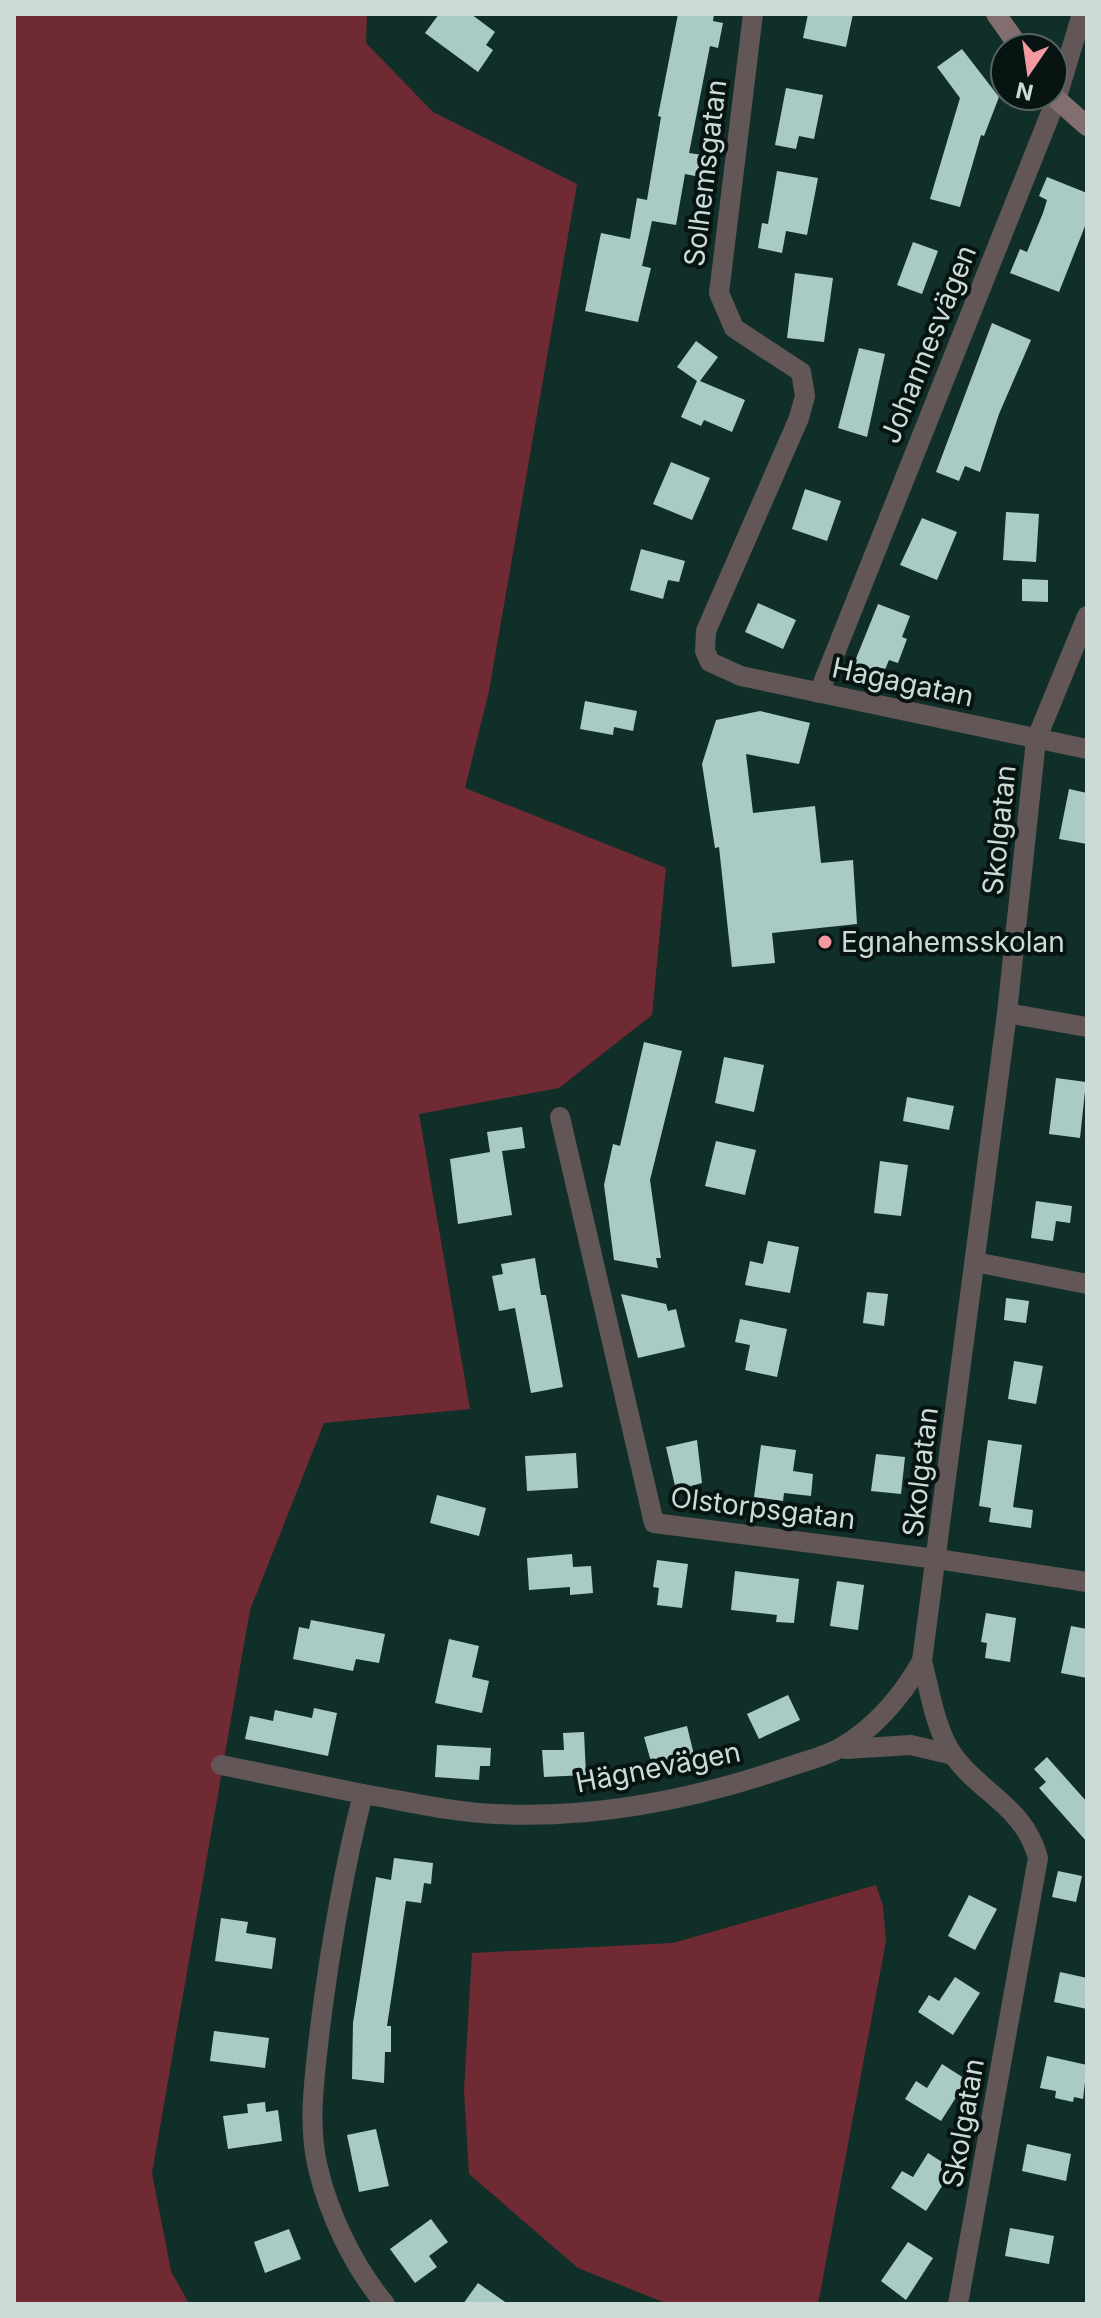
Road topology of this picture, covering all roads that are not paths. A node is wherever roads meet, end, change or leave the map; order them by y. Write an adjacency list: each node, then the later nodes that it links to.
1 (753, 14): 10 (street, Solhemsgatan)
2 (996, 14): 4 (street)
3 (1082, 14): 5 (street, Johannesvägen)
4 (1009, 32)
5 (1069, 53)
6 (1069, 111): 8 (street)
7 (1048, 112): 11 (street, Johannesvägen)
8 (1087, 126)
9 (1087, 616): 12 (street, Skolgatan)
10 (710, 662): 11 (street, Hagagatan)
11 (819, 693): 12 (street, Hagagatan)
12 (1036, 740): 13 (street, Hagagatan); 14 (street, Skolgatan)
13 (1087, 749)
14 (1007, 1013): 15 (street); 17 (street, Skolgatan)
15 (1087, 1027)
16 (560, 1117): 19 (street, Olstorpsgatan)
17 (975, 1262): 18 (street); 19 (street, Skolgatan)
18 (1087, 1284)
19 (937, 1559): 20 (street, Olstorpsgatan); 21 (street, Skolgatan)
20 (1087, 1582)
21 (922, 1661): 22 (street, Hägnevägen); 23 (street, Skolgatan)
22 (838, 1750): 23 (street); 25 (street, Hägnevägen)
23 (953, 1755): 27 (street, Skolgatan)
24 (221, 1765): 25 (street, Hägnevägen)
25 (363, 1794): 26 (street)
26 (385, 2304)
27 (958, 2304)

